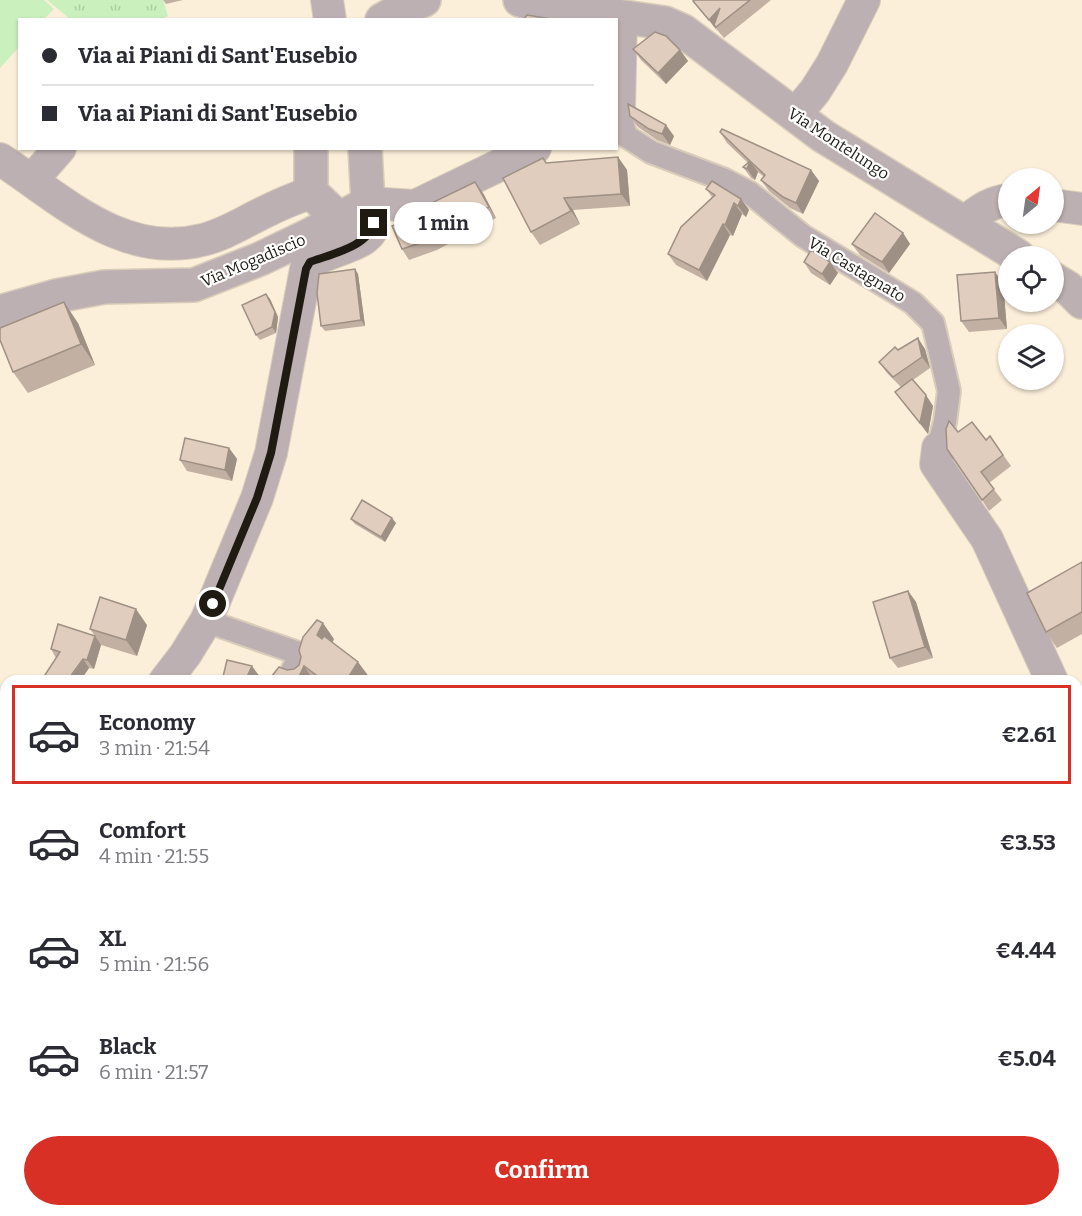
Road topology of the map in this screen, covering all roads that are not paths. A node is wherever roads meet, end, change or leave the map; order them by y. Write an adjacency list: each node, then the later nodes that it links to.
1 (327, 0): 6 (street)
2 (424, 0): 7 (street)
3 (520, 0): 5 (street)
4 (864, 0): 8 (street)
5 (621, 17): 8 (street, Via Montelungo); 9 (street)
6 (330, 18)
7 (386, 18)
8 (795, 115): 22 (street, Via Montelungo)
9 (620, 120): 27 (street, Via Castagnato)
10 (58, 150): 15 (street)
11 (311, 150): 16 (street)
12 (365, 150): 17 (street)
13 (531, 150): 17 (street)
14 (0, 159): 15 (street)
15 (32, 180): 16 (street)
16 (311, 192): 21 (street)
17 (368, 203): 21 (street, Via Mogadiscio); 28 (street)
18 (998, 203): 22 (street)
19 (1064, 207): 20 (street)
20 (1082, 209)
21 (333, 223): 26 (street, Via Mogadiscio)
22 (965, 223): 23 (street, Via Montelungo)
23 (1002, 246)
24 (1064, 286): 25 (street)
25 (1082, 302)
26 (0, 312)
27 (938, 448): 31 (street, Via Castagnato)
28 (206, 621): 29 (street); 30 (street)
29 (299, 673)
30 (170, 675)
31 (1049, 675)

